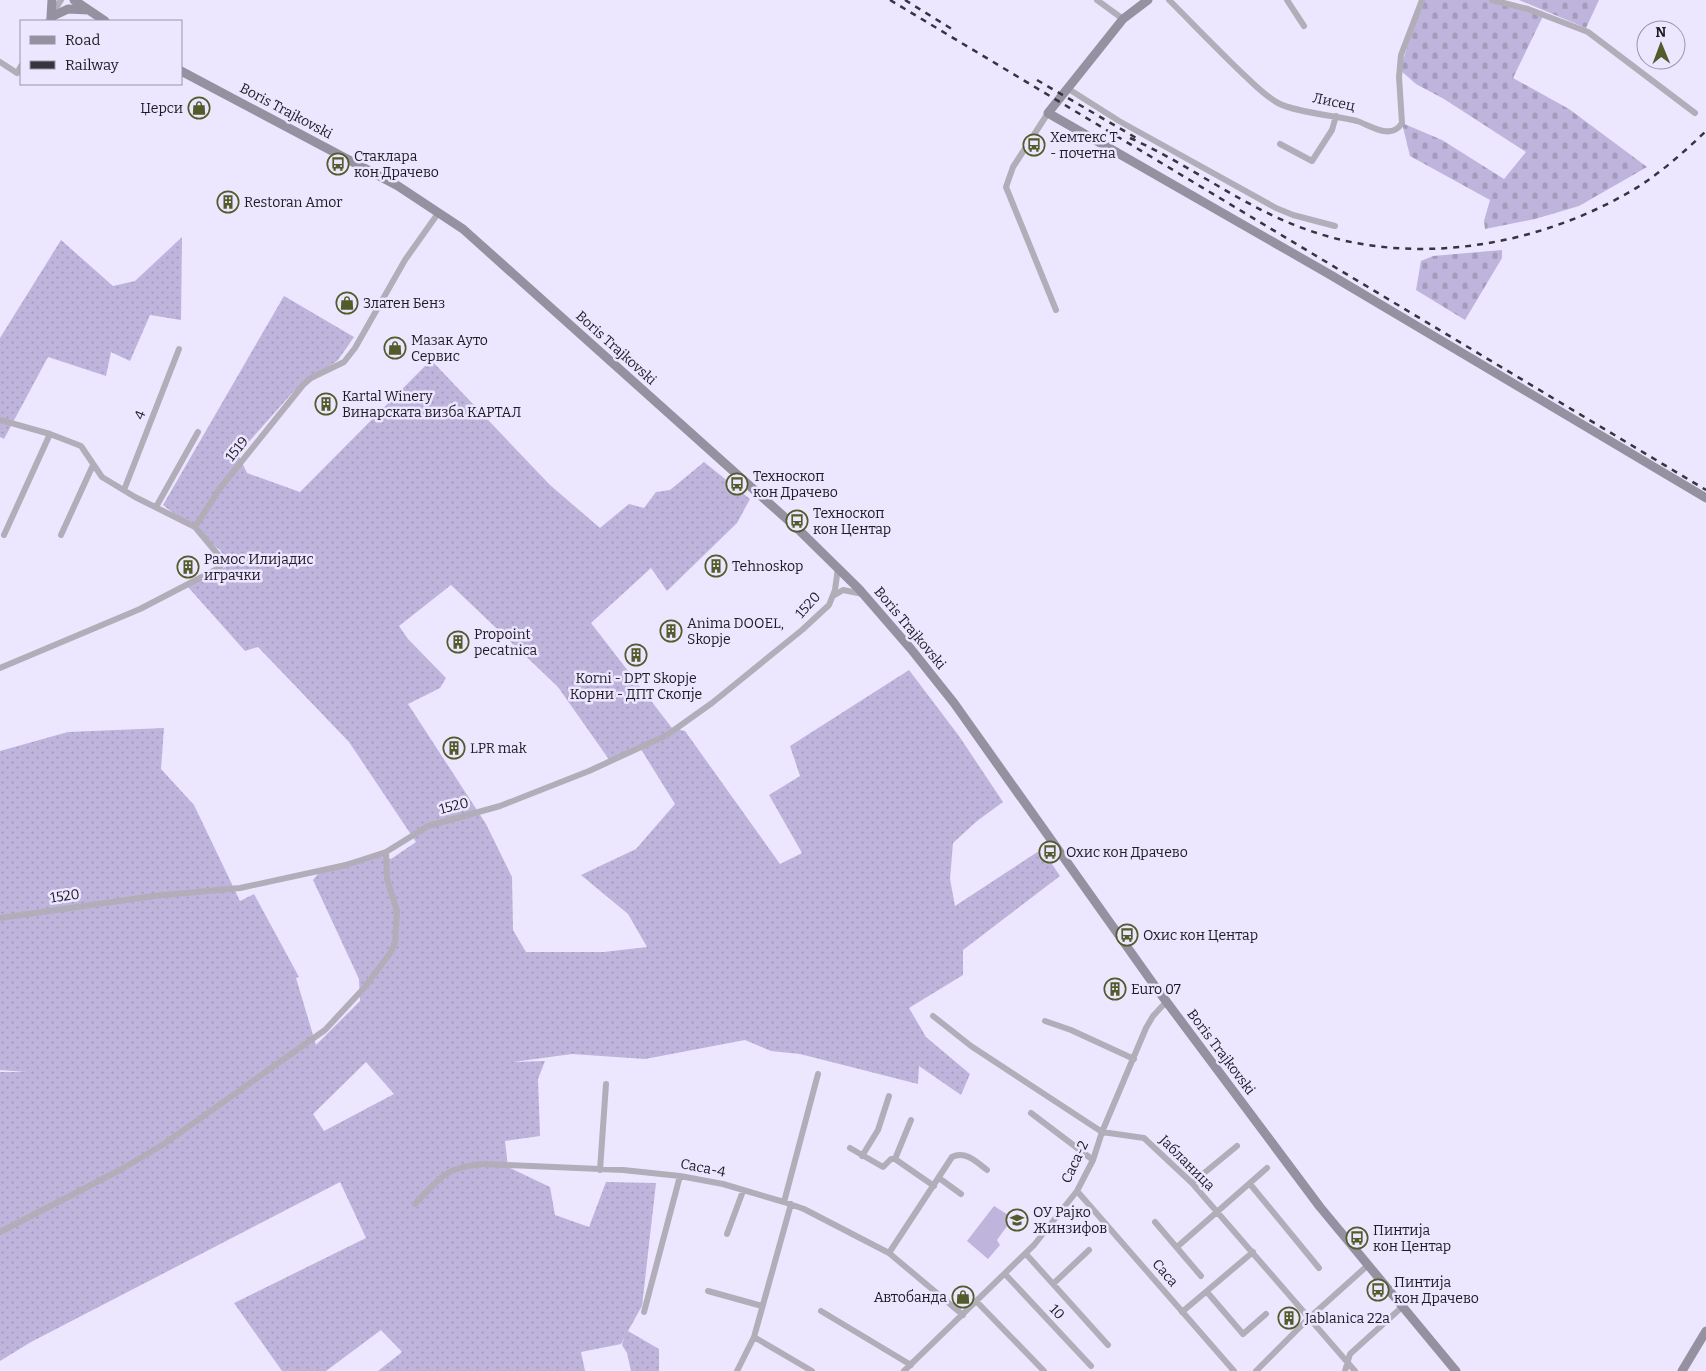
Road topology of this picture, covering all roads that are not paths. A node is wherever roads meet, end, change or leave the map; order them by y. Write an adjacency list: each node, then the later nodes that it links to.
1 (52, 0): 12 (main road)
2 (61, 0): 12 (street)
3 (74, 0): 10 (main road)
4 (1097, 0): 11 (street)
5 (1148, 0): 11 (main road)
6 (1169, 0): 21 (street, Лисец)
7 (1287, 0): 14 (street)
8 (1422, 0): 21 (street, Лисец)
9 (1492, 0): 20 (street)
10 (89, 10): 12 (main road); 13 (main road)
11 (1123, 18): 18 (main road)
12 (50, 19)
13 (104, 20)
14 (1304, 26)
15 (0, 62): 16 (street)
16 (20, 68)
17 (182, 72): 23 (main road, Boris Trajkovski)
18 (1067, 88): 19 (main road); 24 (street)
19 (1048, 113): 25 (street); 32 (main road)
20 (1695, 113)
21 (1336, 116): 22 (street)
22 (1280, 144)
23 (439, 212): 34 (street, 1519); 37 (main road, Boris Trajkovski)
24 (1336, 226)
25 (1056, 310)
26 (179, 349): 31 (street, 4)
27 (0, 420): 29 (street)
28 (198, 432): 33 (street)
29 (50, 434): 30 (street); 35 (street)
30 (93, 465): 31 (street); 36 (street)
31 (124, 490): 33 (street)
32 (1706, 498)
33 (156, 507): 34 (street)
34 (195, 527): 40 (street)
35 (4, 535)
36 (61, 535)
37 (838, 568): 38 (main road, Boris Trajkovski); 39 (street, 1520)
38 (864, 594): 39 (street); 43 (main road, Boris Trajkovski)
39 (832, 597): 41 (street, 1520)
40 (0, 668)
41 (386, 852): 42 (street, 1520); 73 (street)
42 (0, 918)
43 (1166, 1002): 46 (street, Саса-2); 80 (main road, Boris Trajkovski)
44 (933, 1016): 52 (street, Јабланица)
45 (1045, 1021): 46 (street)
46 (1134, 1059): 52 (street, Саса-2)
47 (818, 1074): 69 (street)
48 (606, 1084): 59 (street)
49 (889, 1096): 55 (street)
50 (1031, 1113): 57 (street)
51 (911, 1120): 56 (street)
52 (1102, 1132): 57 (street, Саса-2); 63 (street, Јабланица)
53 (1237, 1146): 63 (street)
54 (850, 1148): 55 (street)
55 (862, 1156): 56 (street)
56 (895, 1159): 65 (street)
57 (1093, 1160): 67 (street, Саса-2)
58 (1267, 1168): 64 (street)
59 (600, 1170): 61 (street, Саса-4); 70 (street, Саса-4)
60 (987, 1170): 62 (street)
61 (680, 1176): 66 (street, Саса-4); 91 (street)
62 (939, 1178): 65 (street); 68 (street)
63 (1192, 1183): 71 (street, Јабланица)
64 (1250, 1184): 71 (street); 81 (street)
65 (934, 1186): 78 (street)
66 (743, 1190): 69 (street, Саса-4); 74 (street)
67 (1077, 1191): 79 (street, Саса-2); 92 (street, Саса)
68 (961, 1194)
69 (788, 1203): 78 (street, Саса-4); 88 (street)
70 (415, 1204)
71 (1217, 1212): 75 (street); 77 (street, Јабланица)
72 (1155, 1222): 75 (street)
73 (0, 1232)
74 (727, 1234)
75 (1177, 1247): 83 (street)
76 (1089, 1250): 84 (street)
77 (1253, 1252): 86 (street); 95 (street, Јабланица)
78 (889, 1253): 94 (street, Саса-4)
79 (1026, 1254): 82 (street, Саса-2); 84 (street)
80 (1367, 1266): 89 (main road, Boris Trajkovski); 95 (street)
81 (1319, 1268)
82 (1005, 1274): 87 (street, Саса-2); 101 (street, 10)
83 (1201, 1276)
84 (1054, 1284): 98 (street)
85 (708, 1291): 88 (street)
86 (1207, 1292): 92 (street); 93 (street)
87 (976, 1302): 94 (street, Саса-2); 105 (street)
88 (762, 1306): 97 (street)
89 (1402, 1307): 99 (street); 110 (main road, Boris Trajkovski)
90 (821, 1311): 100 (street)
91 (644, 1312)
92 (1182, 1312): 106 (street, Саса)
93 (1266, 1314)
94 (964, 1315): 100 (street, Саса-2)
95 (1309, 1318): 99 (street, Јабланица); 107 (street)
96 (1706, 1331): 111 (main road)
97 (754, 1337): 102 (street); 103 (street)
98 (1108, 1344)
99 (1347, 1362): 108 (street); 109 (street, Јабланица)
100 (911, 1365): 104 (street, Саса-2)
101 (1091, 1366)
102 (737, 1371)
103 (812, 1371)
104 (904, 1371)
105 (1044, 1371)
106 (1234, 1371)
107 (1256, 1371)
108 (1345, 1371)
109 (1355, 1371)
110 (1456, 1371)
111 (1682, 1371)

